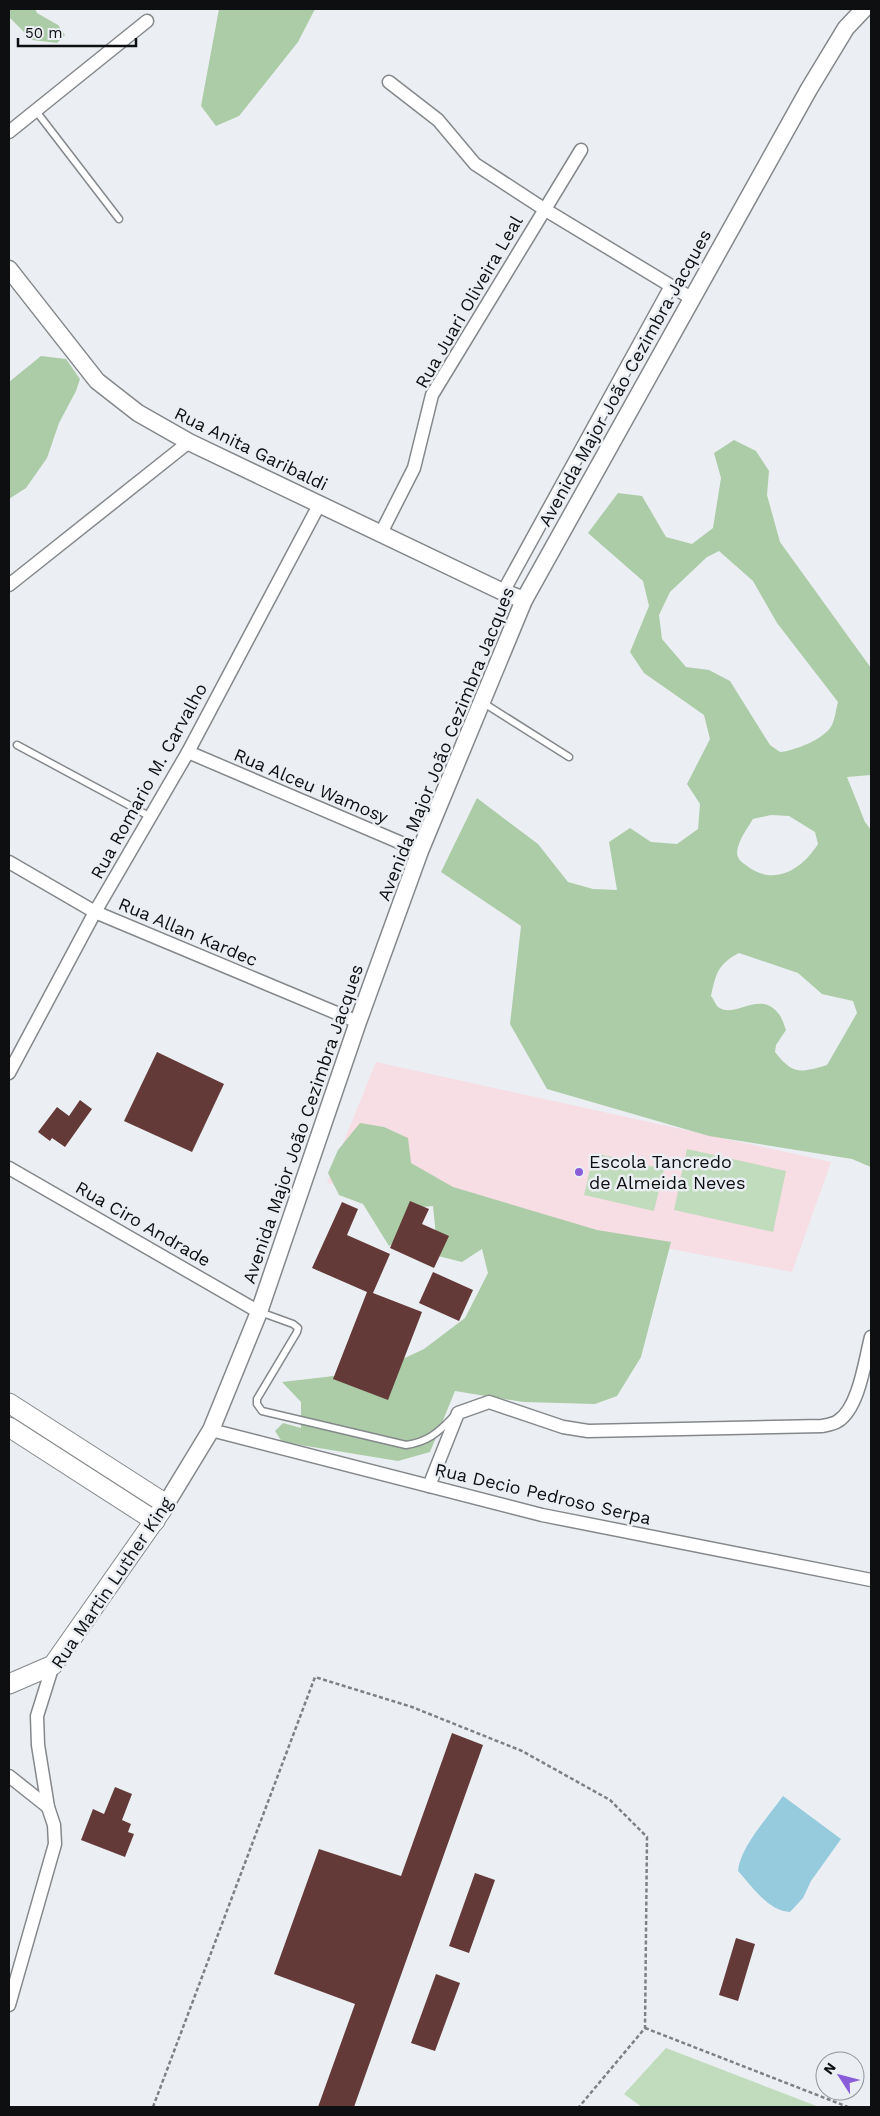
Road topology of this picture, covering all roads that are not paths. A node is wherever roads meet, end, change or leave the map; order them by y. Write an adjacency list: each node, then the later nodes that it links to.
1 (864, 9): 11 (street, Avenida Major João Cezimbra Jacques)
2 (147, 21): 4 (street)
3 (389, 82): 7 (street)
4 (36, 111): 5 (street); 8 (lane)
5 (9, 132)
6 (581, 150): 7 (street, Rua Juari Oliveira Leal)
7 (544, 209): 10 (street); 14 (street, Rua Juari Oliveira Leal)
8 (119, 219)
9 (9, 269): 12 (street, Rua Anita Garibaldi)
10 (671, 286): 11 (street); 16 (street)
11 (691, 298): 17 (street, Avenida Major João Cezimbra Jacques)
12 (189, 442): 13 (street, Rua Anita Garibaldi); 15 (street)
13 (319, 505): 14 (street, Rua Anita Garibaldi); 20 (street, Rua Romario M. Carvalho)
14 (381, 533): 16 (street, Rua Anita Garibaldi)
15 (9, 585)
16 (503, 592): 17 (street, Rua Anita Garibaldi)
17 (524, 600): 18 (street, Avenida Major João Cezimbra Jacques)
18 (481, 702): 21 (lane); 23 (street, Avenida Major João Cezimbra Jacques)
19 (17, 745): 22 (lane)
20 (188, 752): 22 (street, Rua Romario M. Carvalho); 23 (street, Rua Alceu Wamosy)
21 (570, 757)
22 (149, 816): 25 (street, Rua Romario M. Carvalho)
23 (420, 852): 26 (street, Avenida Major João Cezimbra Jacques)
24 (9, 862): 25 (street, Rua Allan Kardec)
25 (95, 912): 26 (street, Rua Allan Kardec); 27 (street, Rua Romario M. Carvalho)
26 (358, 1022): 29 (street, Avenida Major João Cezimbra Jacques)
27 (9, 1073)
28 (9, 1168): 29 (street, Rua Ciro Andrade)
29 (259, 1312): 32 (lane); 34 (street, Avenida Major João Cezimbra Jacques)
30 (871, 1337): 32 (street)
31 (9, 1403): 35 (main road)
32 (458, 1413): 37 (street)
33 (9, 1427): 36 (main road)
34 (211, 1430): 37 (street, Rua Decio Pedroso Serpa); 38 (street, Rua Martin Luther King)
35 (54, 1432): 36 (main road); 38 (main road)
36 (44, 1450): 39 (main road)
37 (429, 1486): 40 (street, Rua Decio Pedroso Serpa)
38 (166, 1504): 39 (main road, Rua Martin Luther King)
39 (154, 1521): 41 (main road, Rua Martin Luther King)
40 (871, 1580)
41 (53, 1665): 42 (main road); 44 (street, Rua Martin Luther King)
42 (9, 1684)
43 (9, 1776): 44 (street)
44 (48, 1807): 45 (street, Rua Martin Luther King)
45 (9, 2005)

